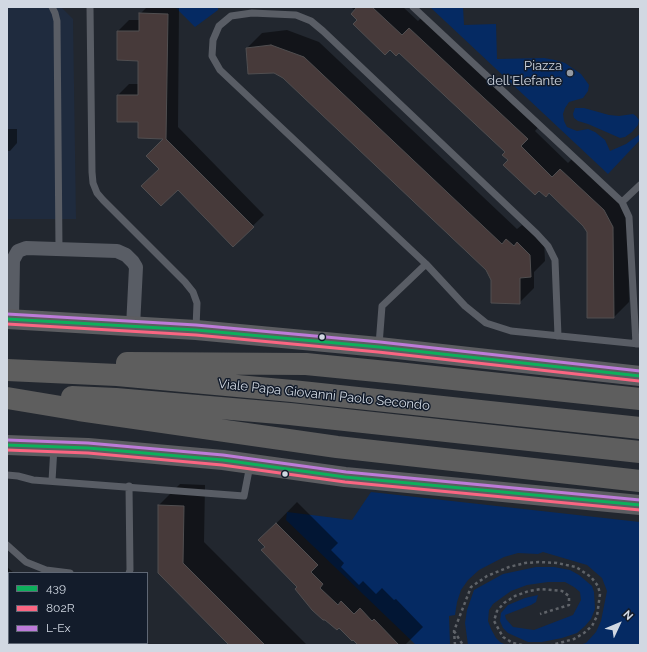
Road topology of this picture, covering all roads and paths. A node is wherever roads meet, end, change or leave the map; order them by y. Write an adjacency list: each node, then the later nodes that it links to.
1 (52, 7): 6 (lane)
2 (90, 7): 10 (lane)
3 (413, 7): 5 (lane)
4 (640, 185): 5 (lane)
5 (622, 202): 12 (lane)
6 (59, 249): 8 (street); 9 (street)
7 (426, 264): 11 (lane); 11 (lane); 13 (lane)
8 (10, 319): 9 (main road)
9 (133, 327): 10 (main road)
10 (196, 330): 13 (main road)
11 (558, 336): 12 (lane)
12 (638, 344)
13 (379, 347): 16 (main road)
14 (7, 366): 19 (main road)
15 (7, 370): 20 (main road, Viale Papa Giovanni Paolo Secondo)
16 (640, 376)
17 (7, 394): 23 (main road, Viale Papa Giovanni Paolo Secondo)
18 (7, 398): 27 (main road)
19 (640, 399)
20 (640, 428)
21 (7, 445): 22 (main road)
22 (54, 447): 24 (main road); 26 (lane)
23 (640, 452)
24 (251, 464): 28 (lane); 29 (main road)
25 (7, 475): 26 (lane)
26 (52, 481): 28 (lane)
27 (640, 481)
28 (129, 486): 32 (lane)
29 (640, 505)
30 (7, 545): 31 (lane)
31 (62, 572)
32 (129, 572)
33 (540, 614): 37 (path)
34 (454, 631): 35 (path); 36 (path); 38 (path)
35 (455, 645)
36 (463, 645)
37 (522, 645)
38 (552, 645)

